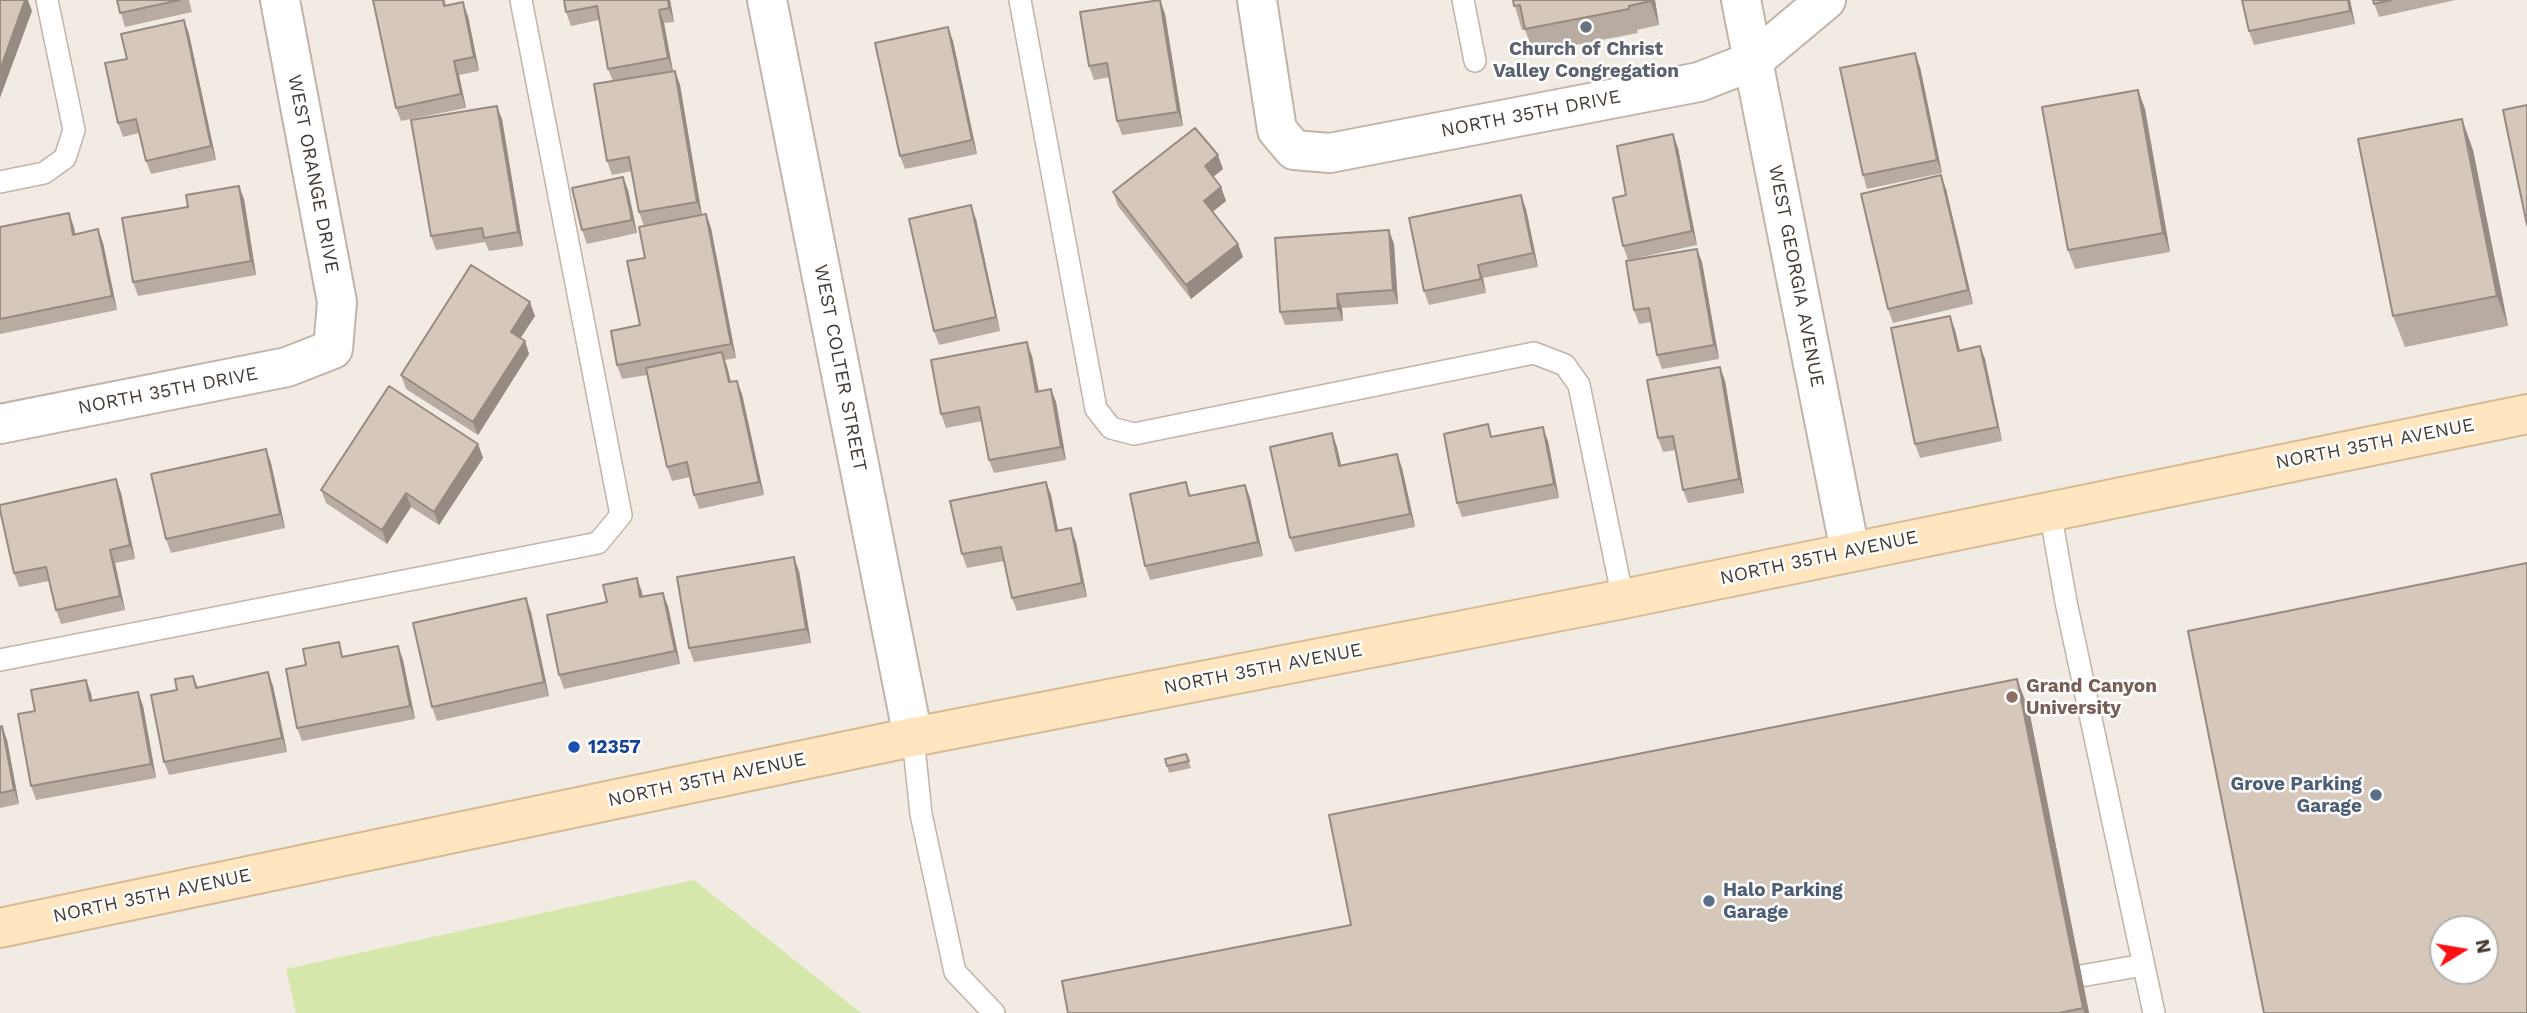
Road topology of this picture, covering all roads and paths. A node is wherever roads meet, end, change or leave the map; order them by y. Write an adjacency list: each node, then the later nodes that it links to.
1 (47, 0): 12 (lane)
2 (280, 0): 13 (street, WEST ORANGE DRIVE)
3 (521, 0): 19 (lane)
4 (767, 0): 20 (street, WEST COLTER STREET)
5 (1020, 0): 18 (lane)
6 (1257, 0): 11 (street, NORTH 35TH DRIVE)
7 (1463, 0): 10 (lane)
8 (1741, 0): 11 (street, WEST GEORGIA AVENUE)
9 (1826, 0): 11 (street, NORTH 35TH DRIVE)
10 (1475, 61)
11 (1753, 61): 17 (street, WEST GEORGIA AVENUE)
12 (0, 182)
13 (333, 349): 15 (street, NORTH 35TH DRIVE)
14 (2527, 414): 16 (main road, NORTH 35TH AVENUE)
15 (0, 424)
16 (2050, 511): 17 (main road, NORTH 35TH AVENUE); 22 (lane)
17 (1850, 551): 18 (main road, NORTH 35TH AVENUE)
18 (1623, 599): 20 (main road, NORTH 35TH AVENUE)
19 (0, 660)
20 (913, 737): 21 (main road, NORTH 35TH AVENUE); 24 (lane)
21 (0, 928)
22 (2143, 965): 23 (lane); 25 (lane)
23 (2081, 976)
24 (994, 1013)
25 (2154, 1013)

